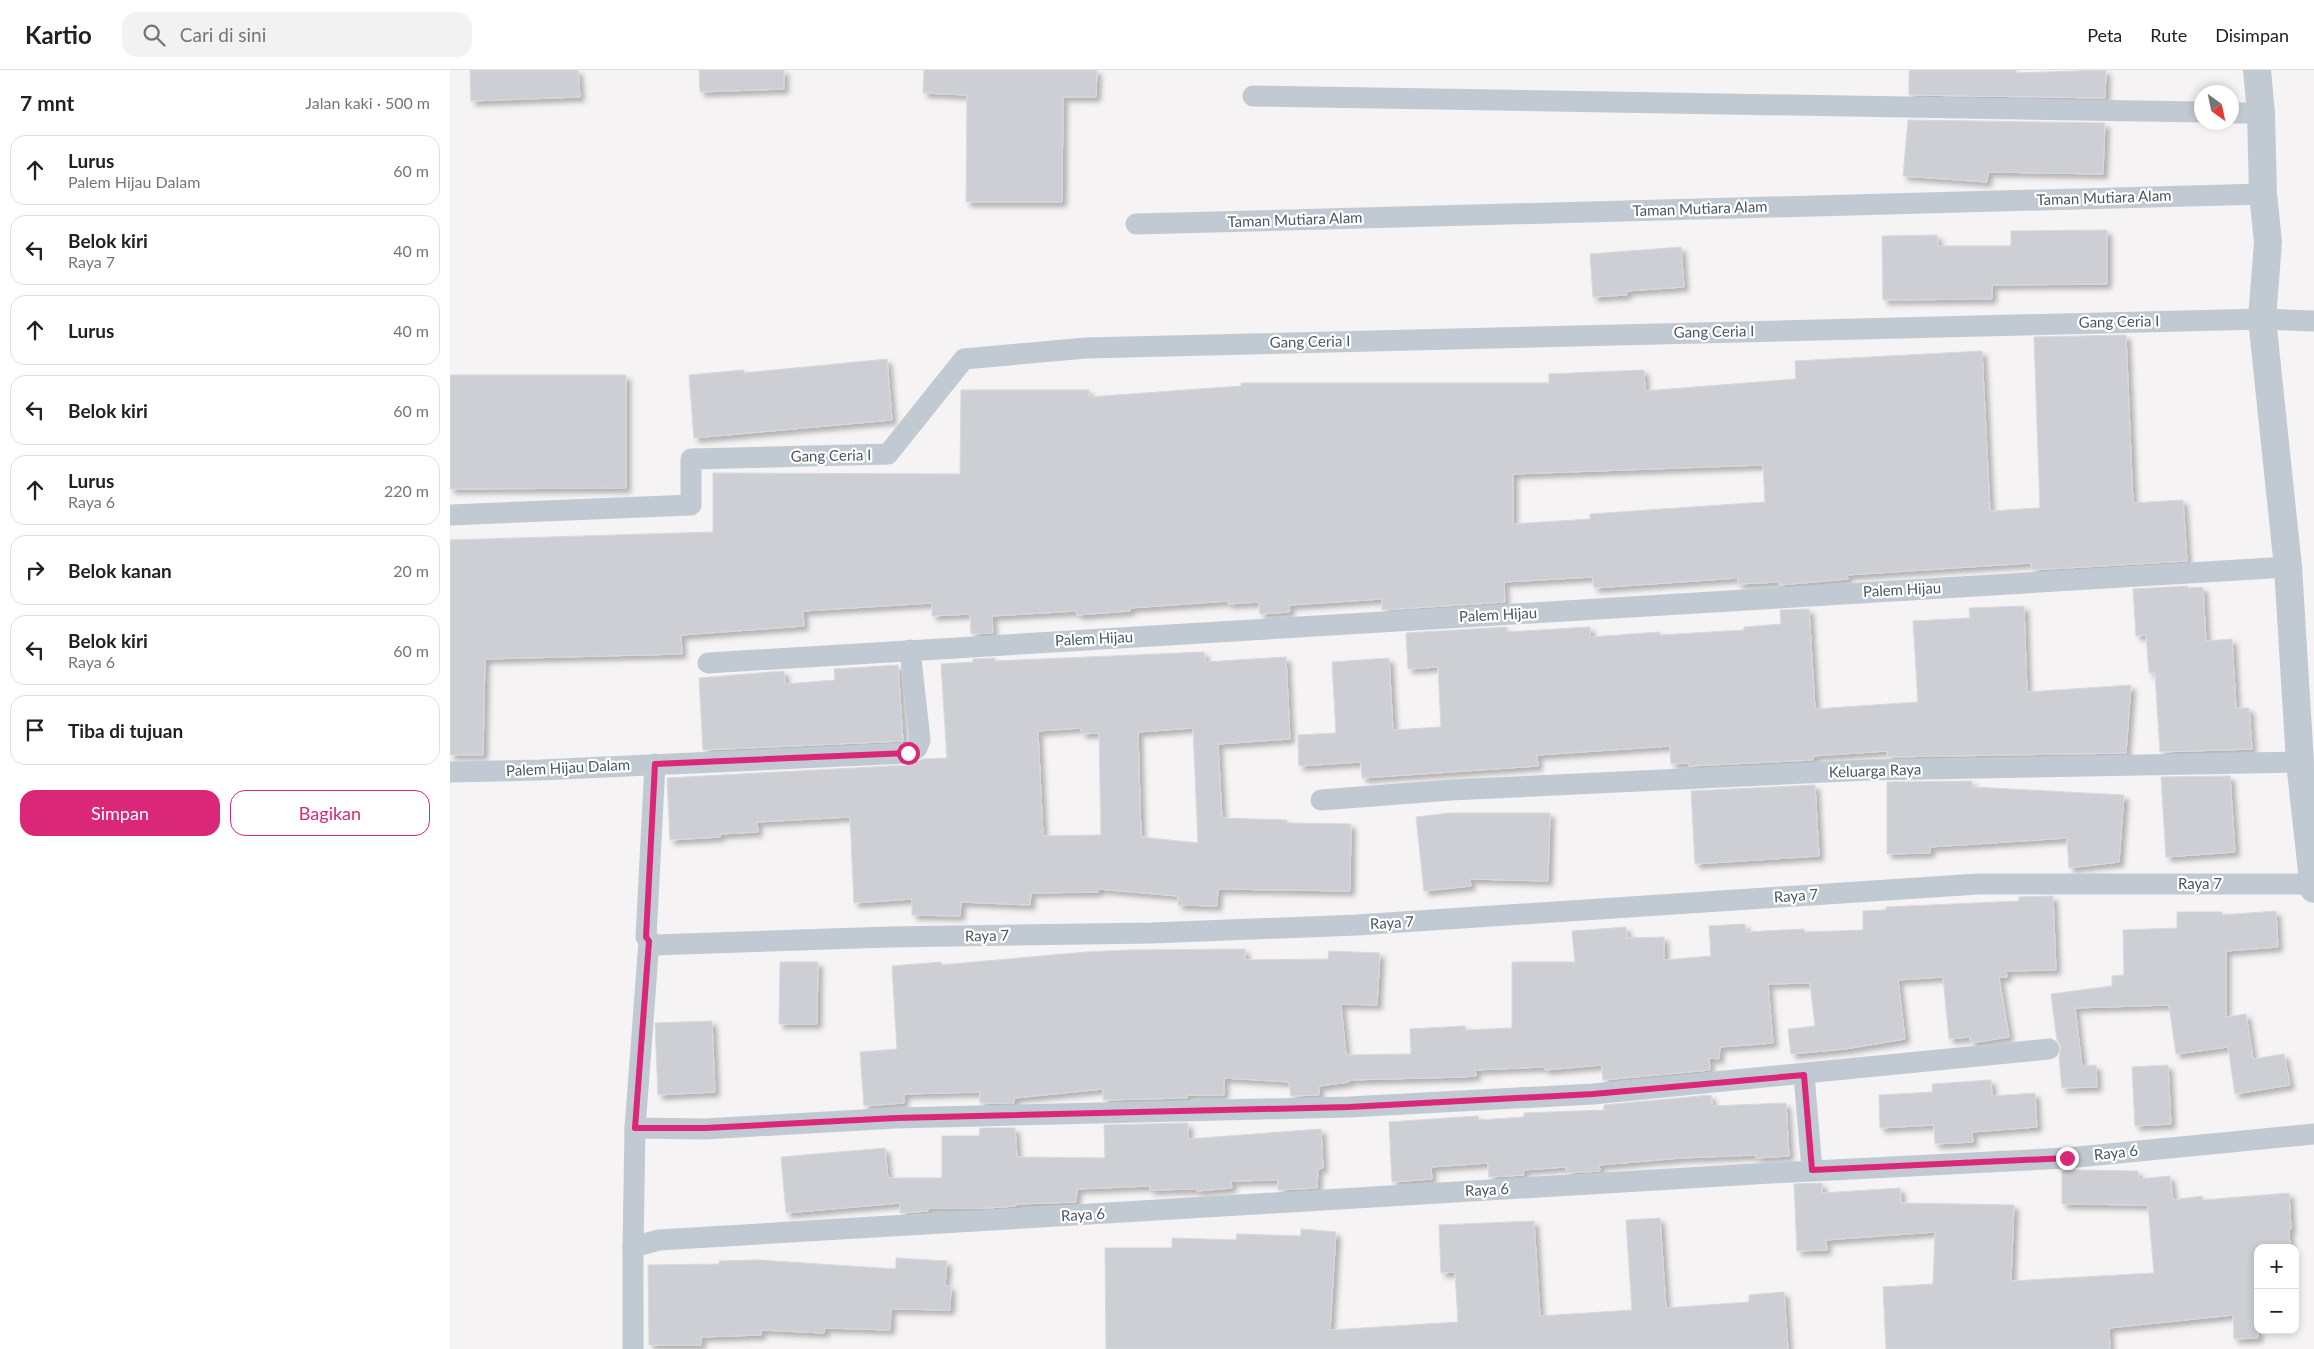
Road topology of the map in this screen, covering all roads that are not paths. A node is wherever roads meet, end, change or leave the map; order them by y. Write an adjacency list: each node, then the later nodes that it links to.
1 (2258, 70): 5 (street)
2 (1252, 96): 3 (street)
3 (2194, 112)
4 (2239, 113): 5 (street)
5 (2261, 113): 6 (street)
6 (2263, 194): 7 (street, Taman Mutiara Alam); 8 (street)
7 (1136, 224)
8 (2262, 319): 9 (street); 10 (street, Gang Ceria I); 11 (street)
9 (2314, 322)
10 (450, 515)
11 (2288, 567): 12 (street, Palem Hijau); 14 (street)
12 (910, 650): 13 (street, Palem Hijau); 15 (street, Palem Hijau Dalam)
13 (708, 662)
14 (2300, 762): 17 (street, Keluarga Raya); 18 (street)
15 (655, 764): 16 (street, Palem Hijau Dalam); 20 (street)
16 (450, 772)
17 (1321, 800)
18 (2314, 884): 19 (street); 20 (street, Raya 7)
19 (2314, 889)
20 (649, 941): 23 (street)
21 (2049, 1049): 22 (street)
22 (1804, 1075): 23 (street); 25 (street)
23 (635, 1128): 26 (street)
24 (2314, 1134): 25 (street, Raya 6)
25 (1812, 1170): 26 (street, Raya 6)
26 (633, 1247): 27 (street)
27 (633, 1349)

